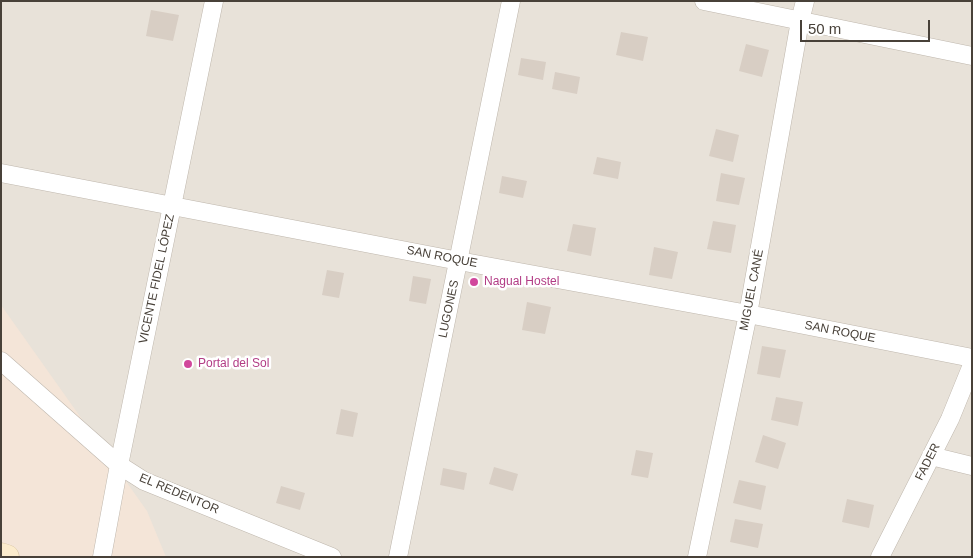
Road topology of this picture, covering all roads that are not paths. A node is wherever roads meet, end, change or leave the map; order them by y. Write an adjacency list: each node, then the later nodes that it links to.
1 (214, 1): 8 (street, VICENTE FIDEL LÓPEZ)
2 (511, 1): 9 (street, LUGONES)
3 (704, 1): 5 (street)
4 (805, 1): 5 (street, MIGUEL CANÉ)
5 (800, 21): 6 (street); 10 (street, MIGUEL CANÉ)
6 (972, 56)
7 (1, 173): 8 (street, SAN ROQUE)
8 (173, 206): 9 (street, SAN ROQUE); 15 (street, VICENTE FIDEL LÓPEZ)
9 (459, 261): 10 (street, SAN ROQUE); 21 (street, LUGONES)
10 (748, 314): 11 (street, SAN ROQUE); 22 (street, MIGUEL CANÉ)
11 (972, 358)
12 (1, 361): 15 (street, EL REDENTOR)
13 (972, 365): 14 (street, FADER)
14 (931, 456): 16 (street); 23 (street, FADER)
15 (118, 465): 19 (street, VICENTE FIDEL LÓPEZ); 20 (street, EL REDENTOR)
16 (972, 466)
17 (1, 555): 18 (main road)
18 (7, 557)
19 (102, 557)
20 (332, 557)
21 (398, 557)
22 (697, 557)
23 (880, 557)

